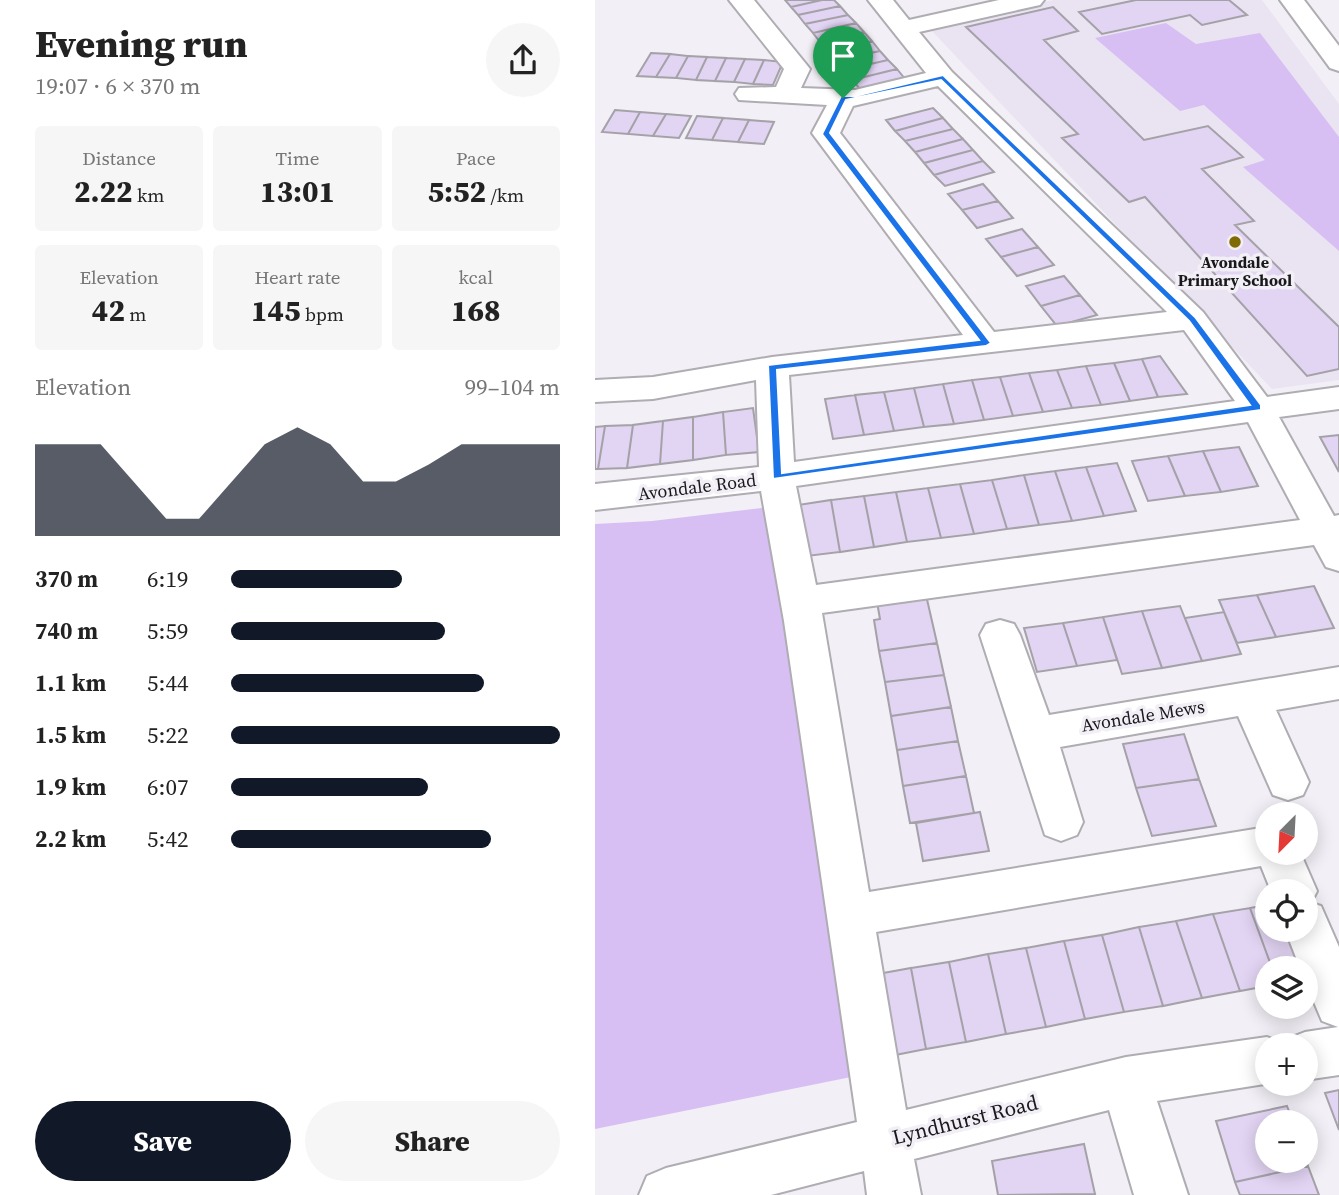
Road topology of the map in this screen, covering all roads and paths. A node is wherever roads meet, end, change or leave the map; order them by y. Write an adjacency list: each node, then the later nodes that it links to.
1 (741, 0): 11 (street)
2 (880, 0): 6 (street)
3 (1032, 0): 6 (street)
4 (1291, 0): 7 (street)
5 (1339, 26): 7 (street)
6 (904, 28): 9 (street)
7 (1315, 32): 8 (street)
8 (1339, 63)
9 (943, 77): 12 (street); 13 (street)
10 (748, 94): 11 (street)
11 (785, 95): 12 (street)
12 (843, 98): 14 (street)
13 (1192, 319): 14 (street); 18 (street)
14 (986, 343): 15 (street)
15 (772, 368): 16 (street); 19 (street)
16 (595, 391)
17 (1339, 398): 18 (street, Avondale Road)
18 (1257, 408): 19 (street, Avondale Road); 21 (street)
19 (777, 477): 20 (street, Avondale Road); 22 (street)
20 (595, 497)
21 (1334, 538): 22 (street)
22 (800, 602): 30 (street)
23 (1000, 635): 26 (street)
24 (1339, 683): 25 (street, Avondale Mews)
25 (1251, 698): 26 (street, Avondale Mews); 27 (street)
26 (1035, 734): 28 (street)
27 (1289, 782)
28 (1061, 822)
29 (1255, 848): 30 (street)
30 (850, 916): 37 (street)
31 (1314, 942): 32 (street)
32 (1339, 1005)
33 (1339, 1051): 34 (street)
34 (1318, 1054)
35 (1255, 1063): 36 (street, Lyndhurst Road)
36 (1126, 1081): 37 (street, Lyndhurst Road); 40 (street)
37 (883, 1140): 38 (street, Lyndhurst Road); 39 (street)
38 (666, 1195)
39 (894, 1195)
40 (1161, 1195)

